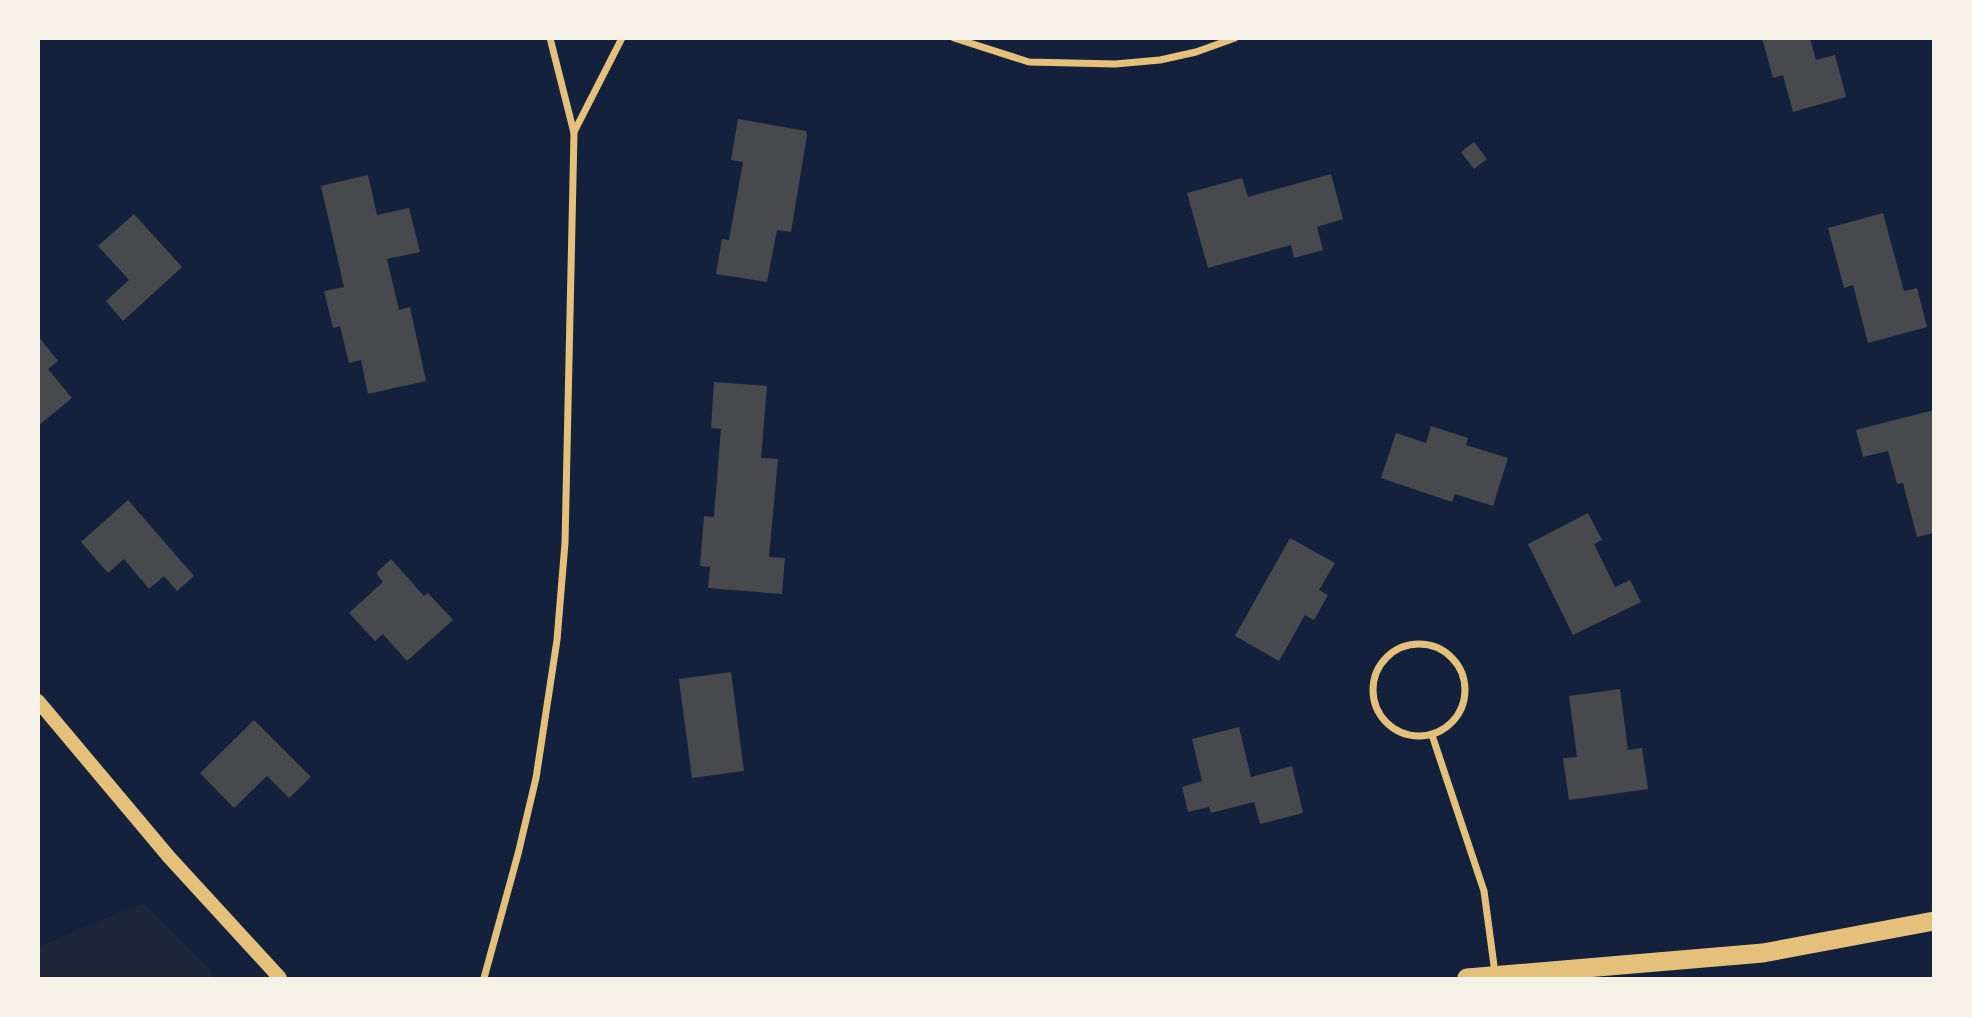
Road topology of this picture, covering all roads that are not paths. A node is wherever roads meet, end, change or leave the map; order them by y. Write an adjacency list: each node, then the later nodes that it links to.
1 (550, 38): 5 (street)
2 (622, 38): 5 (street)
3 (954, 38): 4 (street)
4 (1235, 38)
5 (574, 133): 11 (street)
6 (38, 701): 10 (main road)
7 (1432, 735): 7 (street); 9 (street)
8 (1934, 921): 9 (highway)
9 (1495, 977): 12 (highway)
10 (280, 978)
11 (484, 978)
12 (1467, 978)

